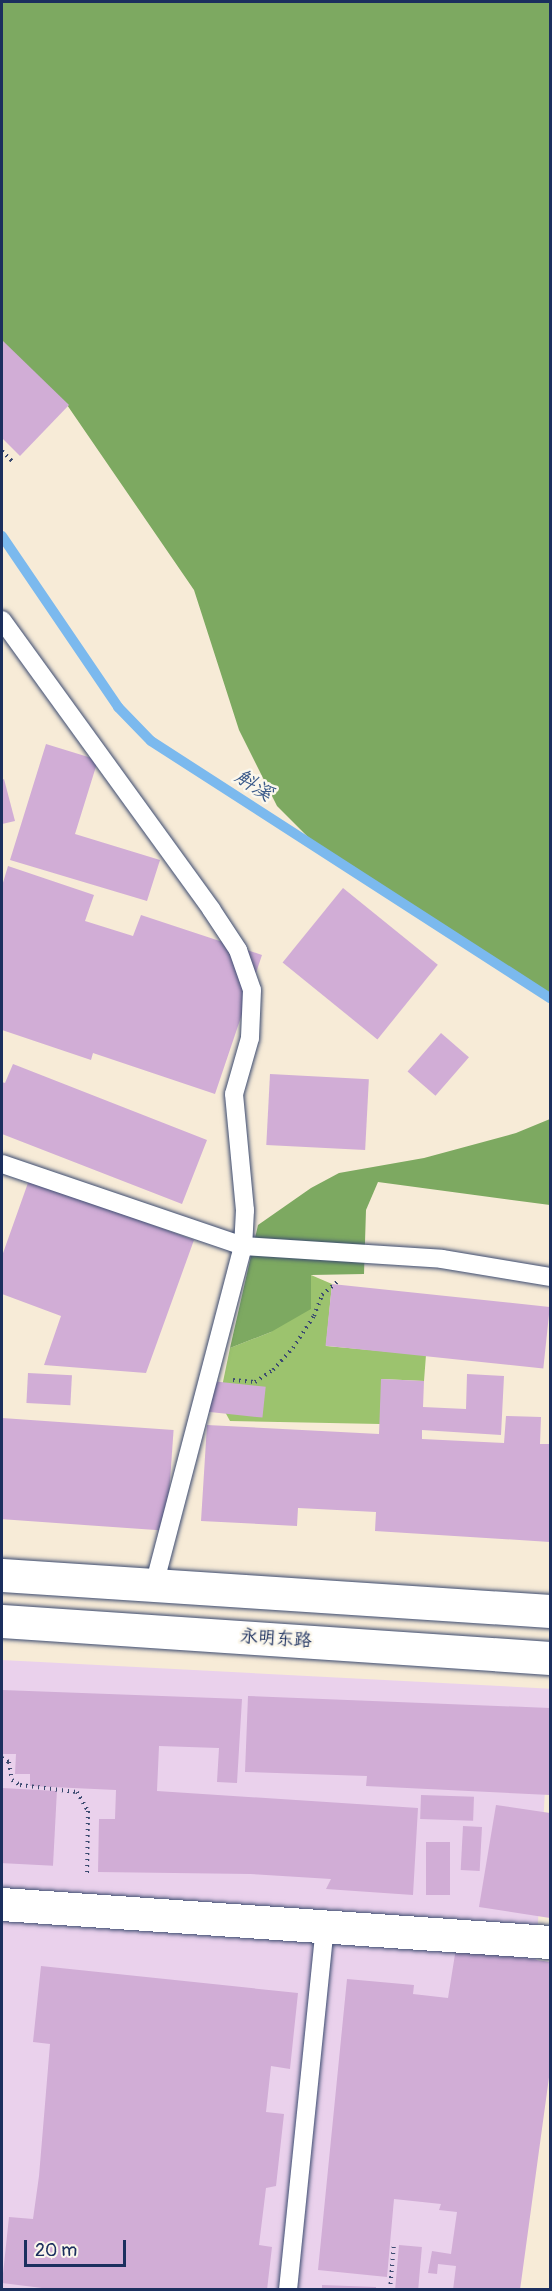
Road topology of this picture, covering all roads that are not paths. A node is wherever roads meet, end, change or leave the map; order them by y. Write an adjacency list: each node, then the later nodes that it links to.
1 (2, 620): 3 (lane)
2 (2, 1164): 3 (lane)
3 (243, 1246): 4 (lane); 6 (lane)
4 (550, 1276)
5 (2, 1575): 6 (main road)
6 (154, 1585): 7 (main road)
7 (550, 1611)
8 (2, 1621): 9 (main road, 永明东路)
9 (550, 1658)
10 (2, 1904): 11 (main road)
11 (325, 1926): 12 (main road); 13 (lane)
12 (550, 1942)
13 (288, 2289)

